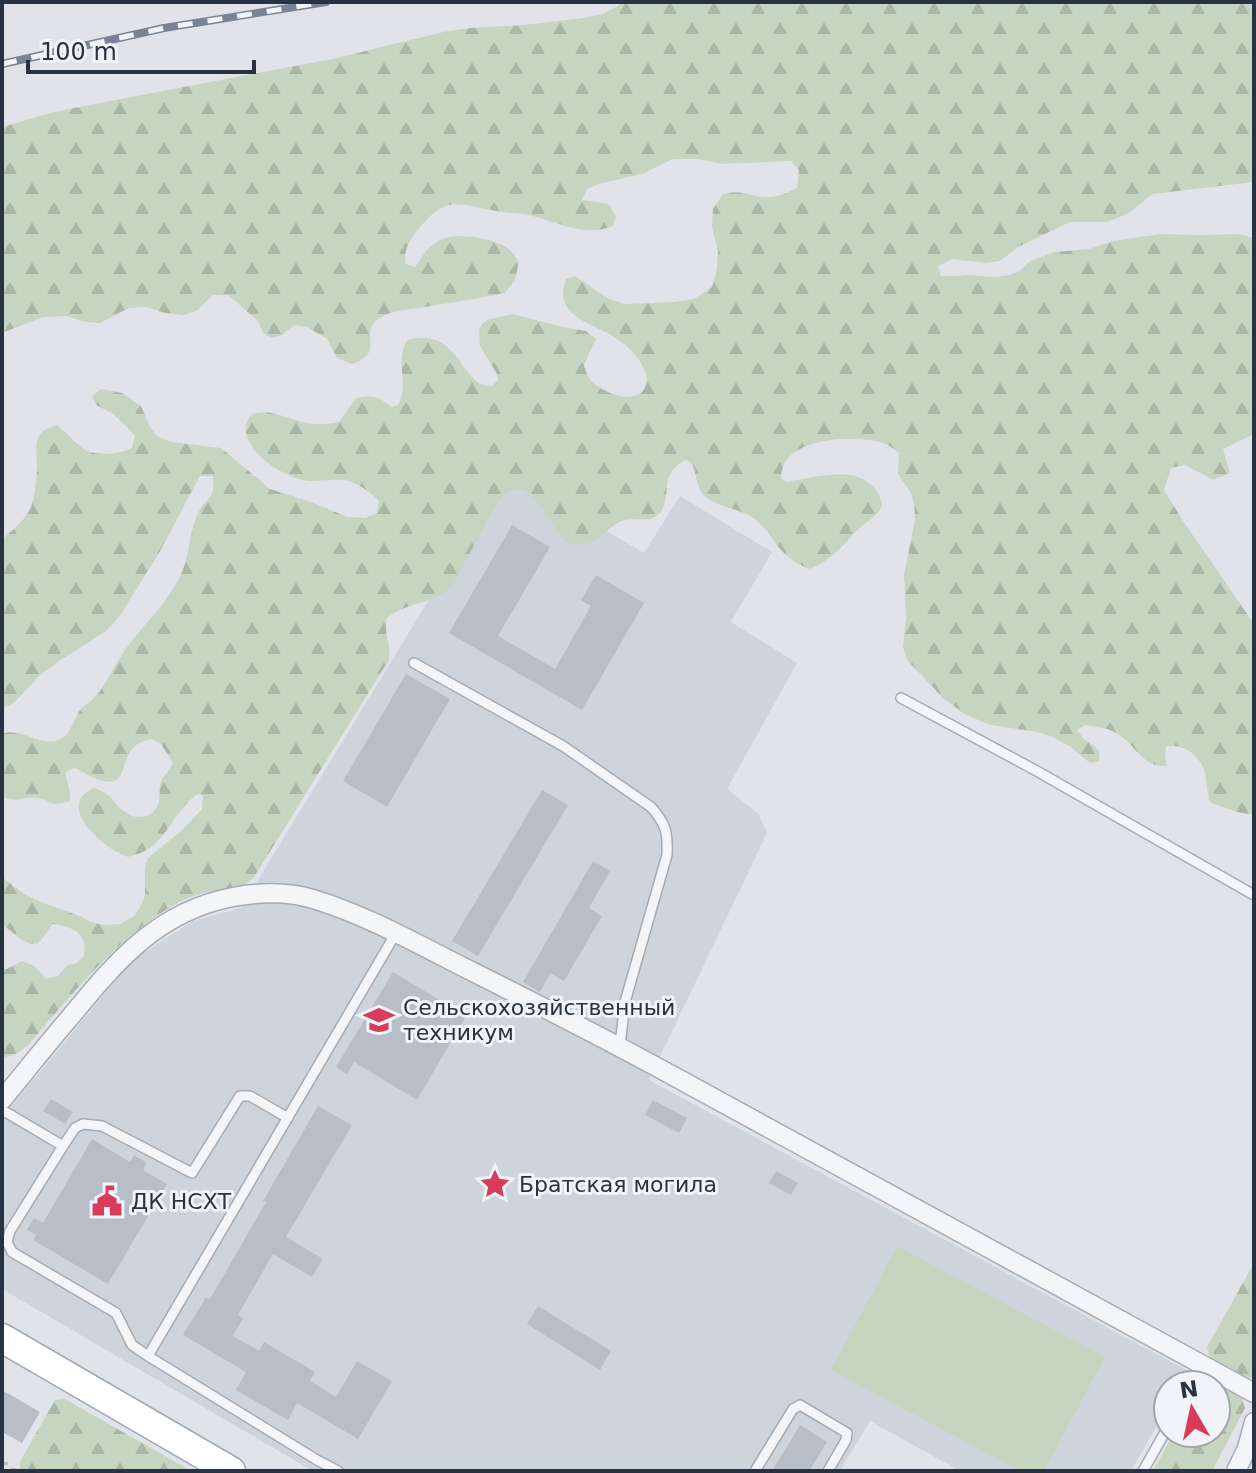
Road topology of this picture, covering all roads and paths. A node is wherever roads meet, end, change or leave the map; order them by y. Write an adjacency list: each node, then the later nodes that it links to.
1 (414, 663): 5 (lane)
2 (901, 698): 3 (lane)
3 (1254, 895)
4 (396, 933): 5 (street); 6 (street); 8 (lane)
5 (620, 1046): 12 (street)
6 (2, 1100)
7 (2, 1110): 9 (lane)
8 (288, 1118): 9 (lane); 11 (lane)
9 (63, 1146): 11 (lane)
10 (2, 1338): 20 (main road)
11 (148, 1356): 21 (lane)
12 (1203, 1365): 13 (lane); 14 (street)
13 (1201, 1369)
14 (1254, 1393)
15 (1254, 1422): 25 (street)
16 (1156, 1449): 24 (lane)
17 (2, 1463): 18 (path)
18 (11, 1470): 19 (path)
19 (24, 1471)
20 (231, 1471)
21 (338, 1471)
22 (755, 1471): 23 (lane)
23 (828, 1471)
24 (1143, 1471)
25 (1236, 1471)

